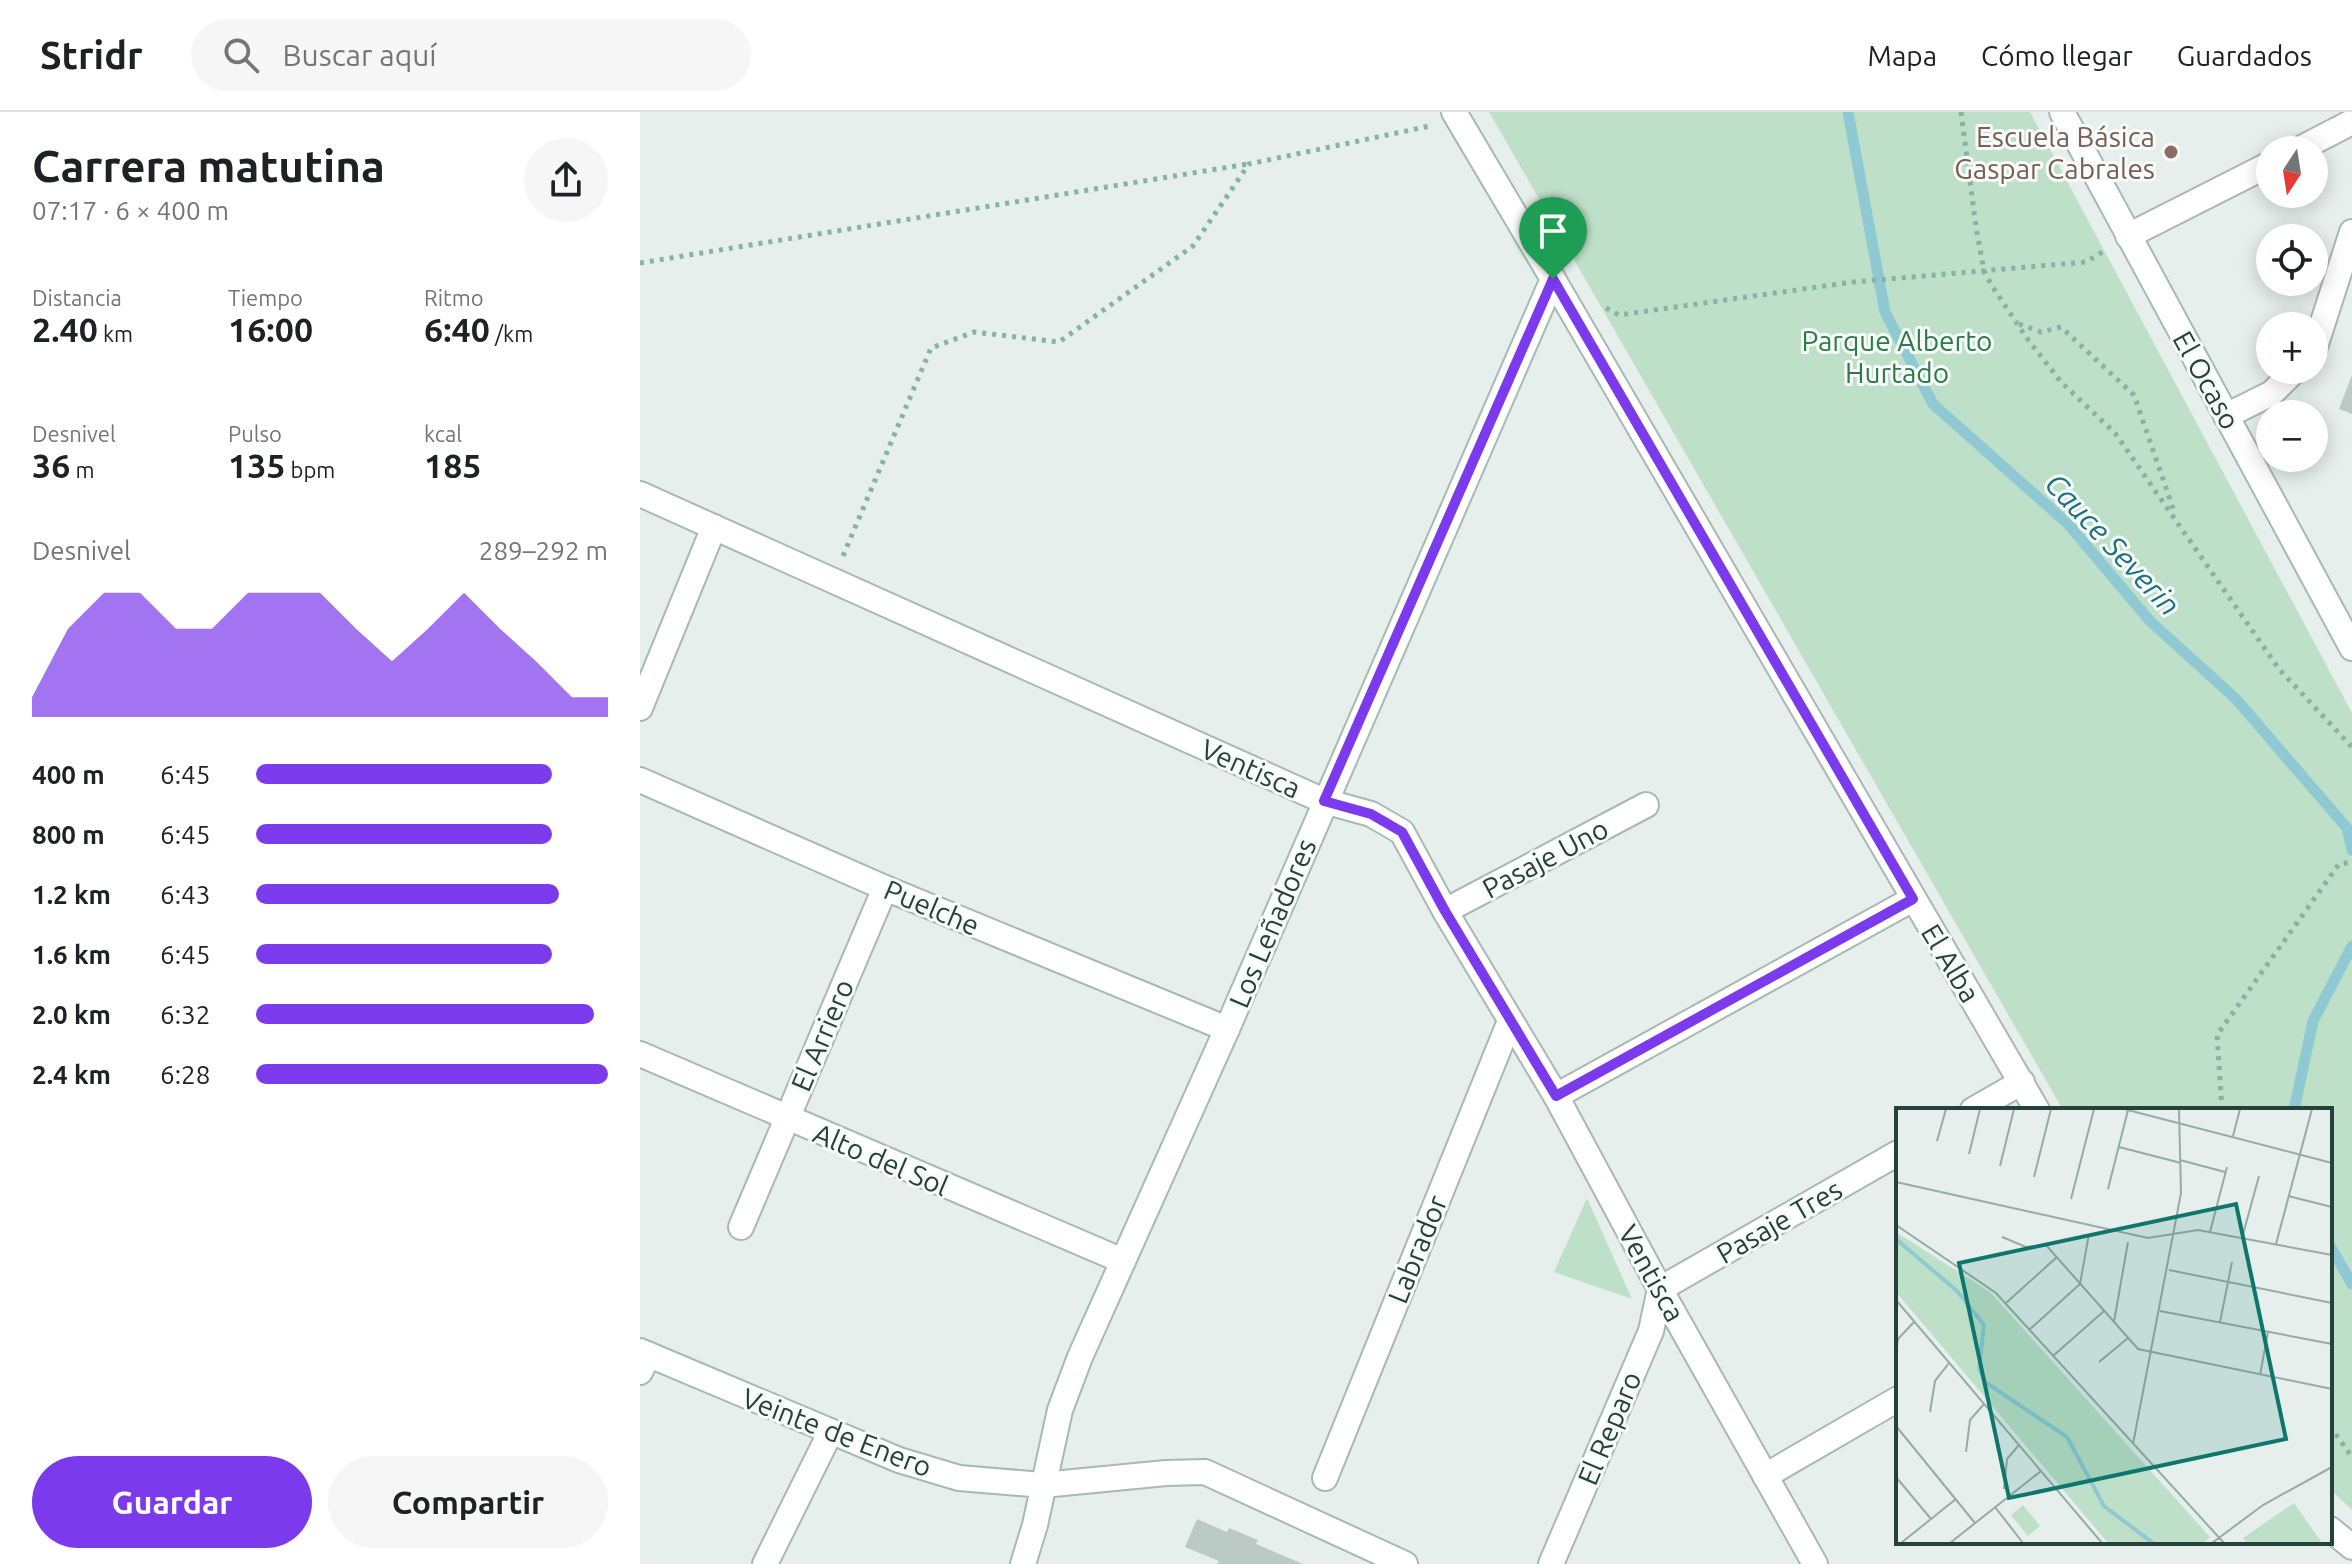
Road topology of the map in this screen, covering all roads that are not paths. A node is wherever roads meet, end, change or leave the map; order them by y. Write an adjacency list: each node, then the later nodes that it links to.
1 (2062, 112): 7 (street, El Ocaso)
2 (1456, 116): 8 (street, El Alba)
3 (2352, 122): 4 (street)
4 (2325, 136)
5 (2256, 171): 7 (street)
6 (2352, 232): 9 (street)
7 (2128, 236): 11 (street, El Ocaso)
8 (1553, 279): 17 (street, Los Leñadores); 20 (street, El Alba)
9 (2326, 312)
10 (2281, 384): 11 (street)
11 (2226, 416): 14 (street, El Ocaso)
12 (640, 494): 13 (street, Ventisca)
13 (714, 527): 15 (street); 17 (street, Ventisca)
14 (2352, 648)
15 (640, 708)
16 (640, 780): 19 (street, Puelche)
17 (1324, 801): 21 (street, Ventisca); 23 (street, Los Leñadores)
18 (1646, 805): 21 (street, Pasaje Uno)
19 (885, 888): 23 (street, Puelche); 29 (street, El Arriero)
20 (1913, 899): 25 (street, El Alba); 26 (street)
21 (1445, 911): 22 (street, Ventisca)
22 (1510, 1021): 26 (street, Ventisca); 38 (street, Labrador)
23 (1227, 1029): 32 (street, Los Leñadores)
24 (640, 1054): 29 (street, Alto del Sol)
25 (2022, 1082): 27 (street); 28 (street, El Alba)
26 (1556, 1096): 33 (street, Ventisca)
27 (1976, 1108)
28 (2036, 1108)
29 (787, 1119): 31 (street, El Arriero); 32 (street, Alto del Sol)
30 (1896, 1154): 33 (street, Pasaje Tres)
31 (741, 1227)
32 (1123, 1261): 39 (street, Los Leñadores)
33 (1660, 1289): 37 (street, Ventisca); 45 (street, El Reparo)
34 (643, 1359): 36 (street, Veinte de Enero)
35 (1896, 1400): 37 (street)
36 (830, 1433): 39 (street, Veinte de Enero); 42 (street)
37 (1765, 1476): 46 (street, Ventisca)
38 (1325, 1478)
39 (1043, 1485): 43 (street, Los Leñadores); 44 (street, Veinte de Enero)
40 (2332, 1531): 41 (street)
41 (2352, 1547)
42 (765, 1564)
43 (1023, 1564)
44 (1405, 1564)
45 (1551, 1564)
46 (1815, 1564)

